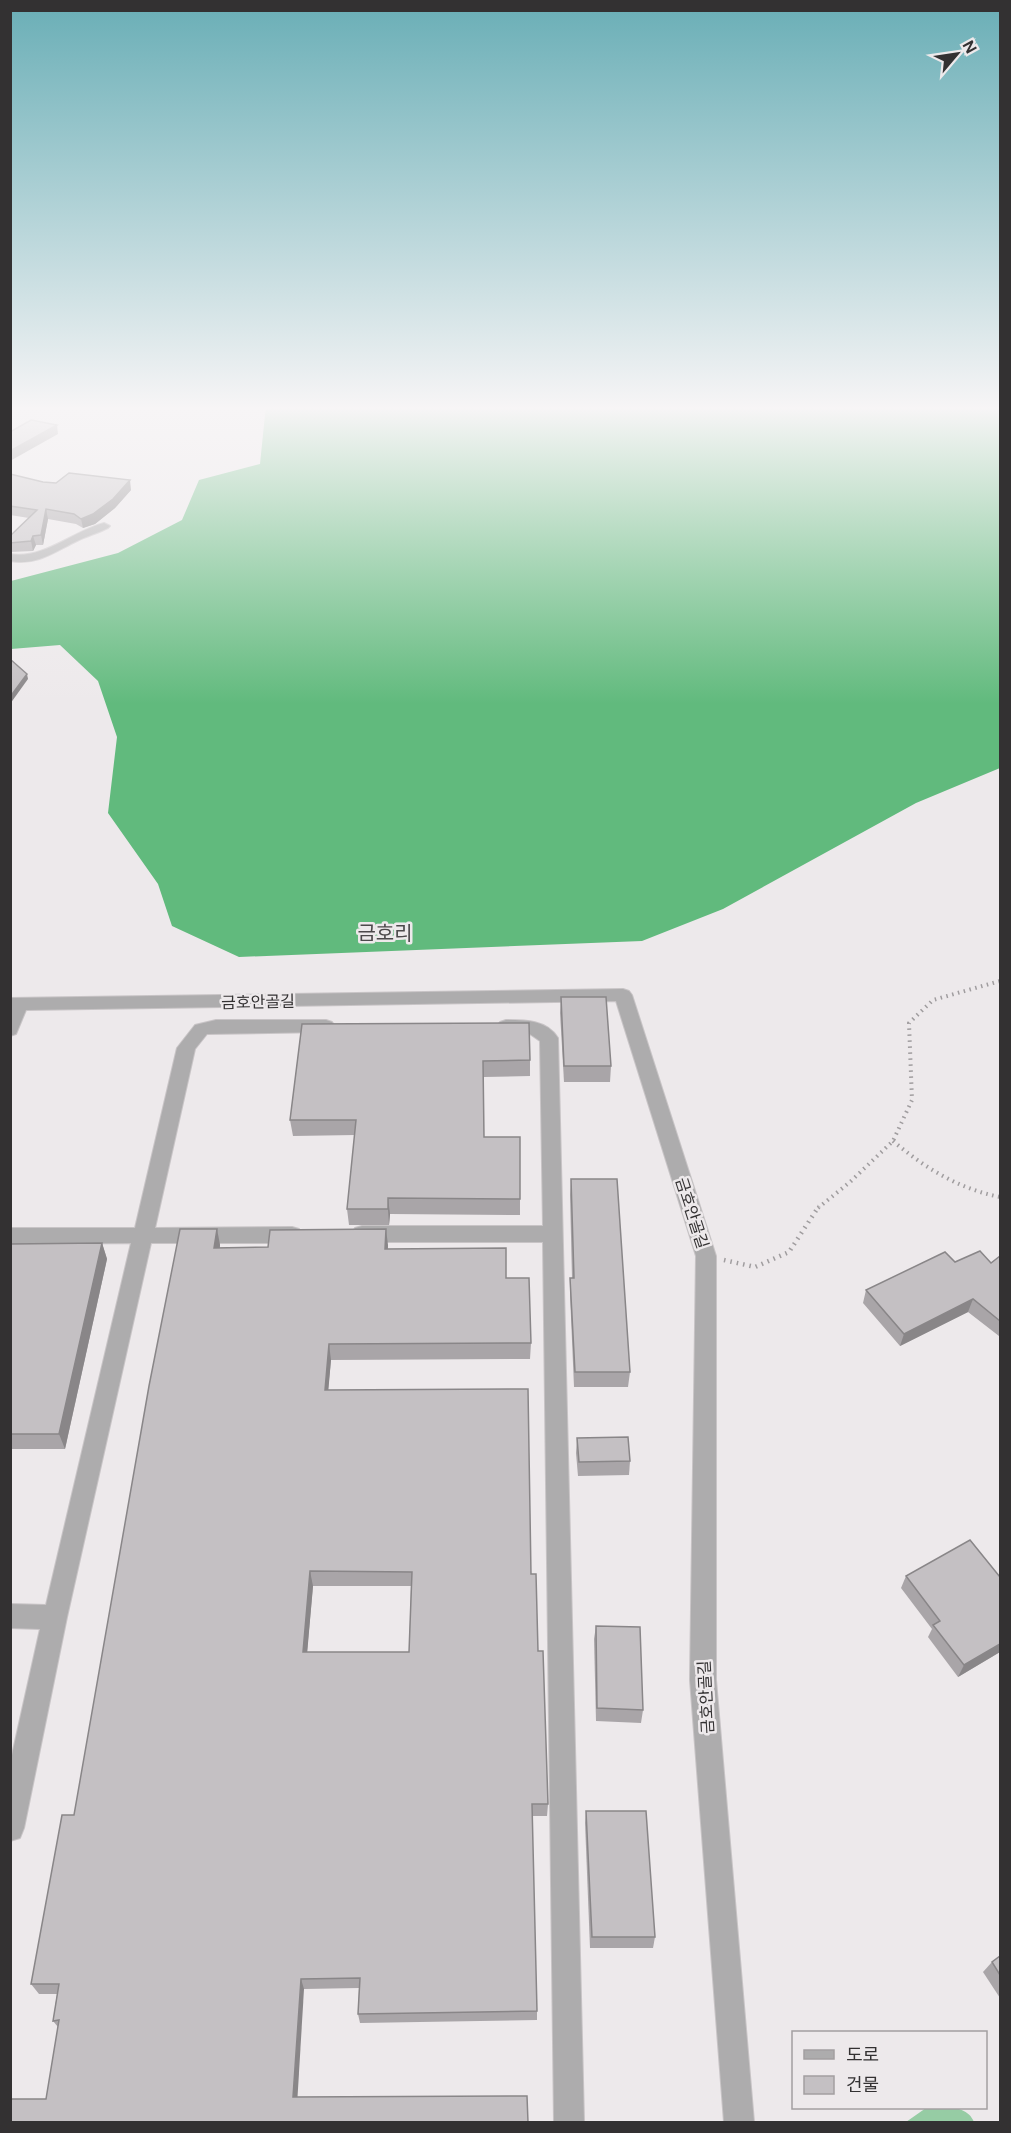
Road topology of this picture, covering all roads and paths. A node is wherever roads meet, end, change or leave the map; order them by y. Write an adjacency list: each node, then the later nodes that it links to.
1 (104, 526): 2 (street)
2 (10, 557)
3 (1000, 981): 8 (path)
4 (15, 1004): 7 (street); 15 (street, 금호안골길)
5 (344, 1026): 12 (street)
6 (483, 1026): 11 (street)
7 (10, 1030)
8 (893, 1141): 9 (path); 15 (path)
9 (1000, 1197)
10 (342, 1234): 11 (street)
11 (552, 1234): 19 (street)
12 (143, 1235): 13 (street); 14 (street); 17 (street)
13 (307, 1235)
14 (10, 1236)
15 (706, 1256): 20 (street, 금호안골길)
16 (10, 1616): 17 (street)
17 (55, 1617): 18 (street)
18 (10, 1828)
19 (569, 2122)
20 (739, 2122)

